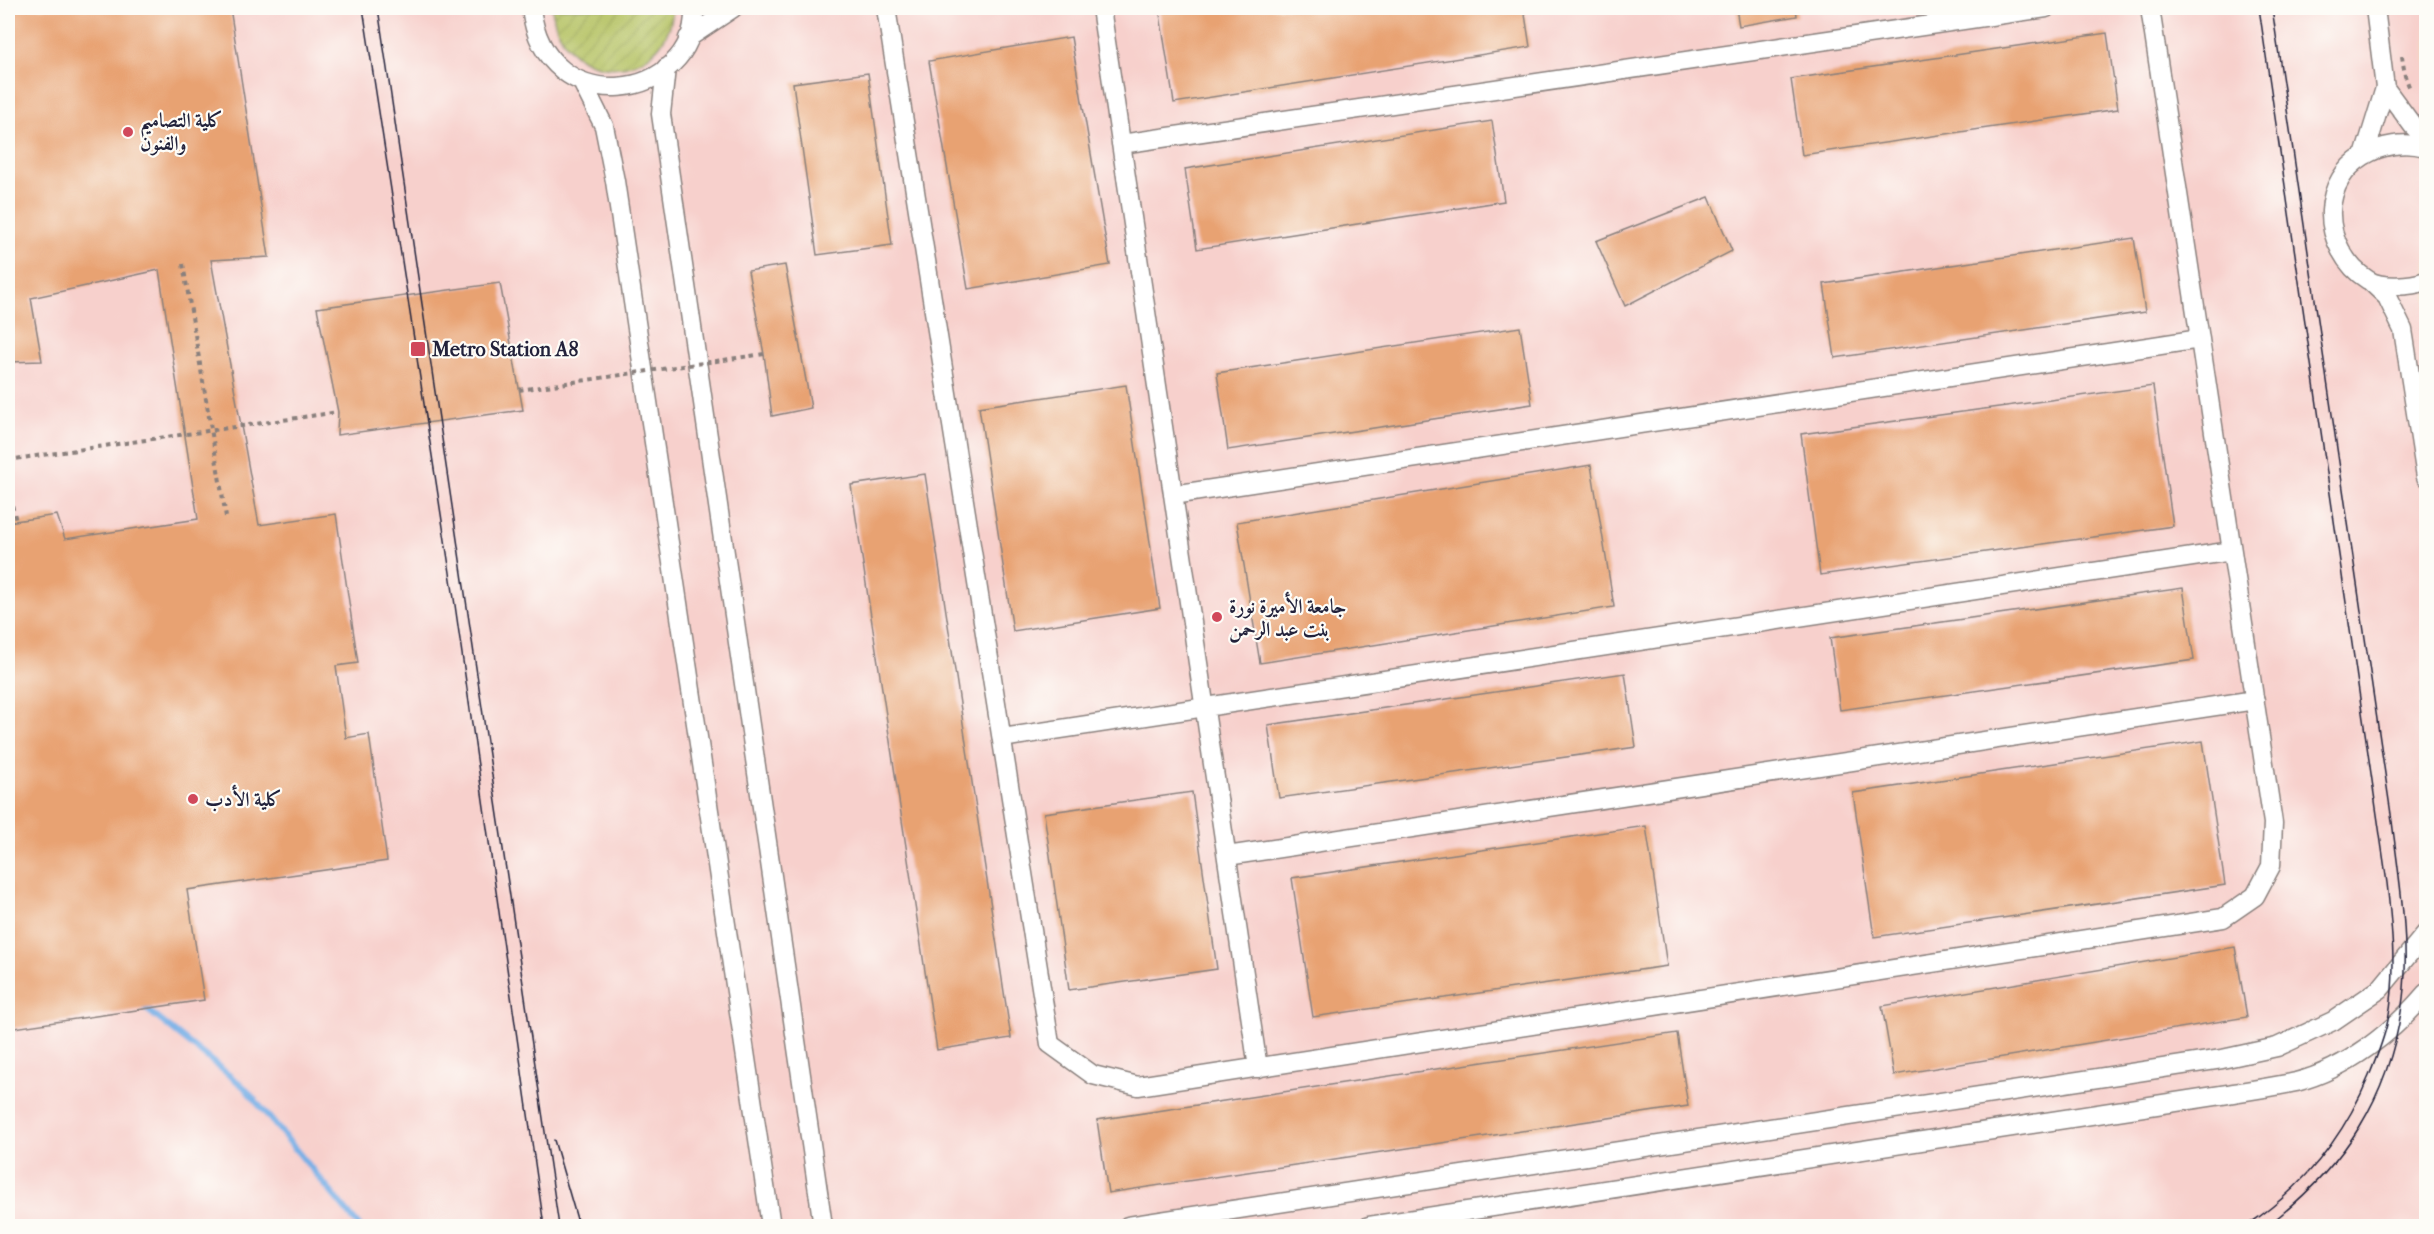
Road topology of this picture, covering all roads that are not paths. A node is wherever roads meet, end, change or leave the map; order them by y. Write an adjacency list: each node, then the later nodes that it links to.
1 (531, 8): 11 (street)
2 (694, 8): 9 (street)
3 (733, 8): 9 (street)
4 (886, 8): 25 (street)
5 (1101, 8): 14 (street)
6 (2046, 8): 14 (street)
7 (2150, 8): 19 (street)
8 (2375, 8): 12 (street)
9 (688, 38): 10 (street)
10 (666, 68): 11 (street); 30 (street)
11 (582, 82): 31 (street)
12 (2385, 88): 13 (street); 16 (street)
13 (2427, 139)
14 (1121, 144): 21 (street)
15 (2427, 147): 16 (street)
16 (2365, 153): 17 (street)
17 (2370, 281): 18 (street); 20 (street)
18 (2427, 281)
19 (2200, 339): 21 (street); 22 (street)
20 (2427, 477)
21 (1173, 495): 24 (street)
22 (2232, 551): 23 (street); 24 (street)
23 (2255, 700): 26 (street); 29 (street)
24 (1204, 707): 25 (street); 26 (street)
25 (1002, 738): 29 (street)
26 (1227, 856): 29 (street)
27 (2427, 933): 33 (street)
28 (2427, 993): 34 (street)
29 (1258, 1068)
30 (822, 1219): 32 (street)
31 (771, 1227)
32 (836, 1227)
33 (1128, 1227)
34 (1369, 1227)

